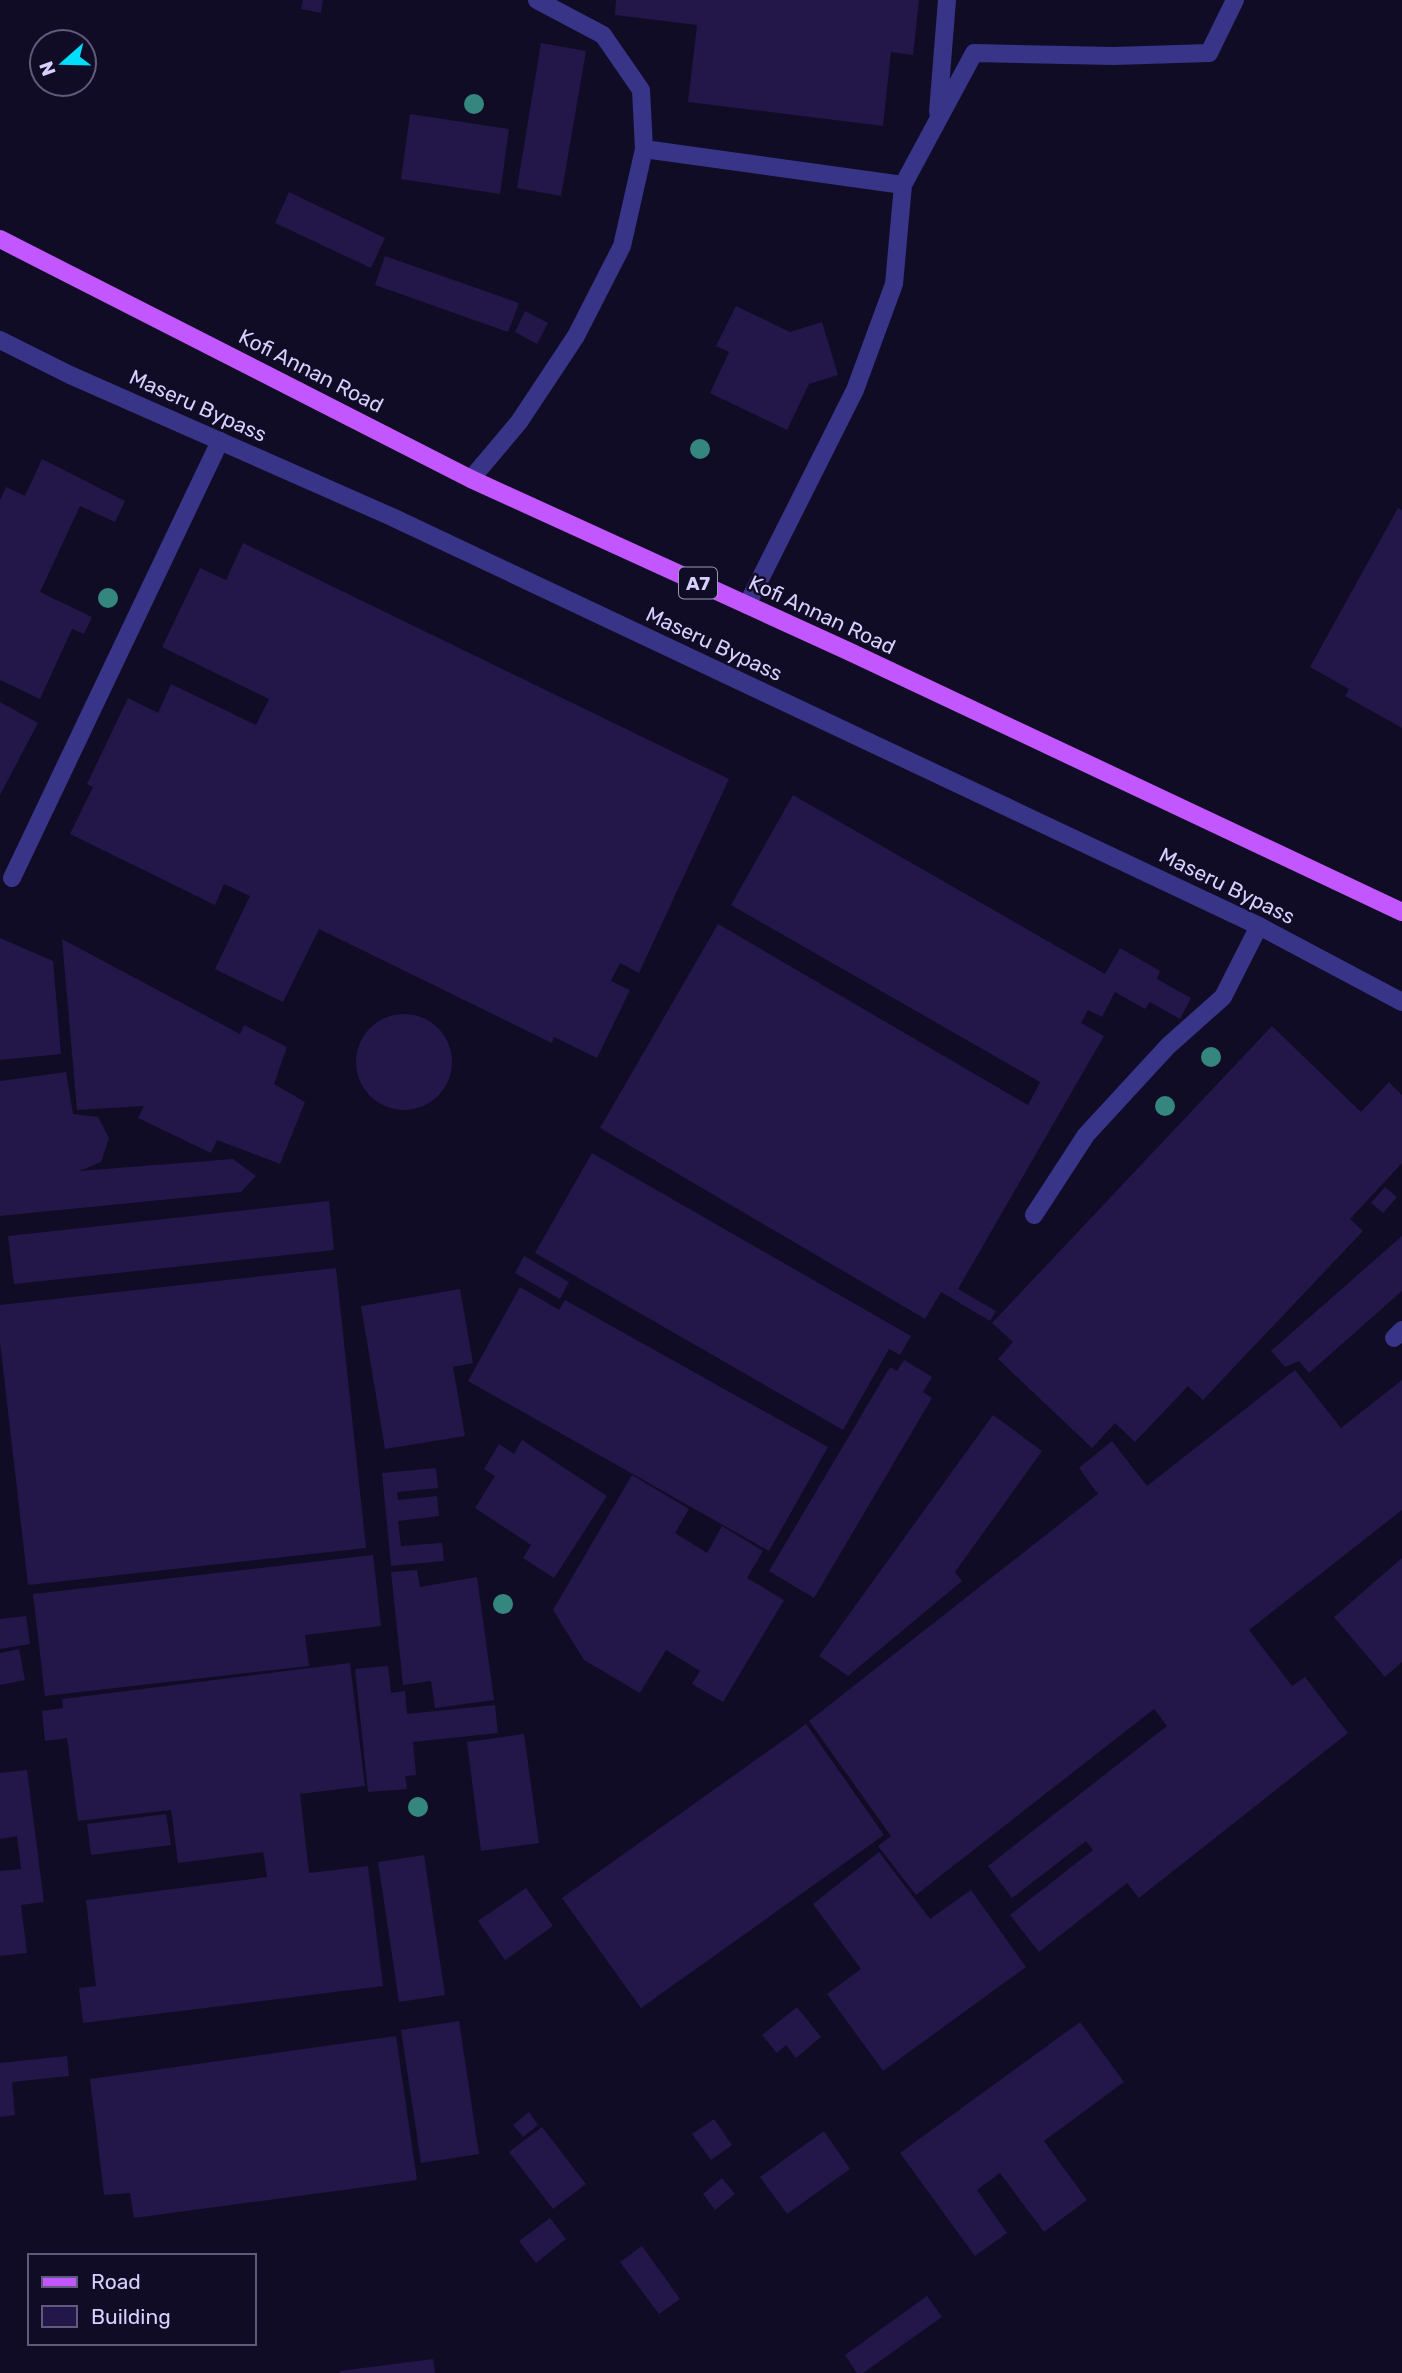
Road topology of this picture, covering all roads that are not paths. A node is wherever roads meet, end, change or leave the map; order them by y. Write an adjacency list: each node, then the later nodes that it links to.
1 (537, 0): 5 (street)
2 (947, 0): 4 (street)
3 (1235, 0): 4 (street)
4 (938, 120): 6 (street)
5 (644, 149): 6 (street); 10 (street)
6 (903, 185): 11 (street)
7 (0, 239): 10 (main road, Kofi Annan Road / A7)
8 (0, 340): 9 (street, Maseru Bypass)
9 (220, 441): 12 (street); 14 (street, Maseru Bypass)
10 (471, 479): 11 (main road, Kofi Annan Road / A7)
11 (747, 605): 13 (main road, Kofi Annan Road / A7)
12 (12, 878)
13 (1402, 912)
14 (1259, 926): 15 (street, Maseru Bypass); 16 (street)
15 (1402, 1002)
16 (1034, 1215)

